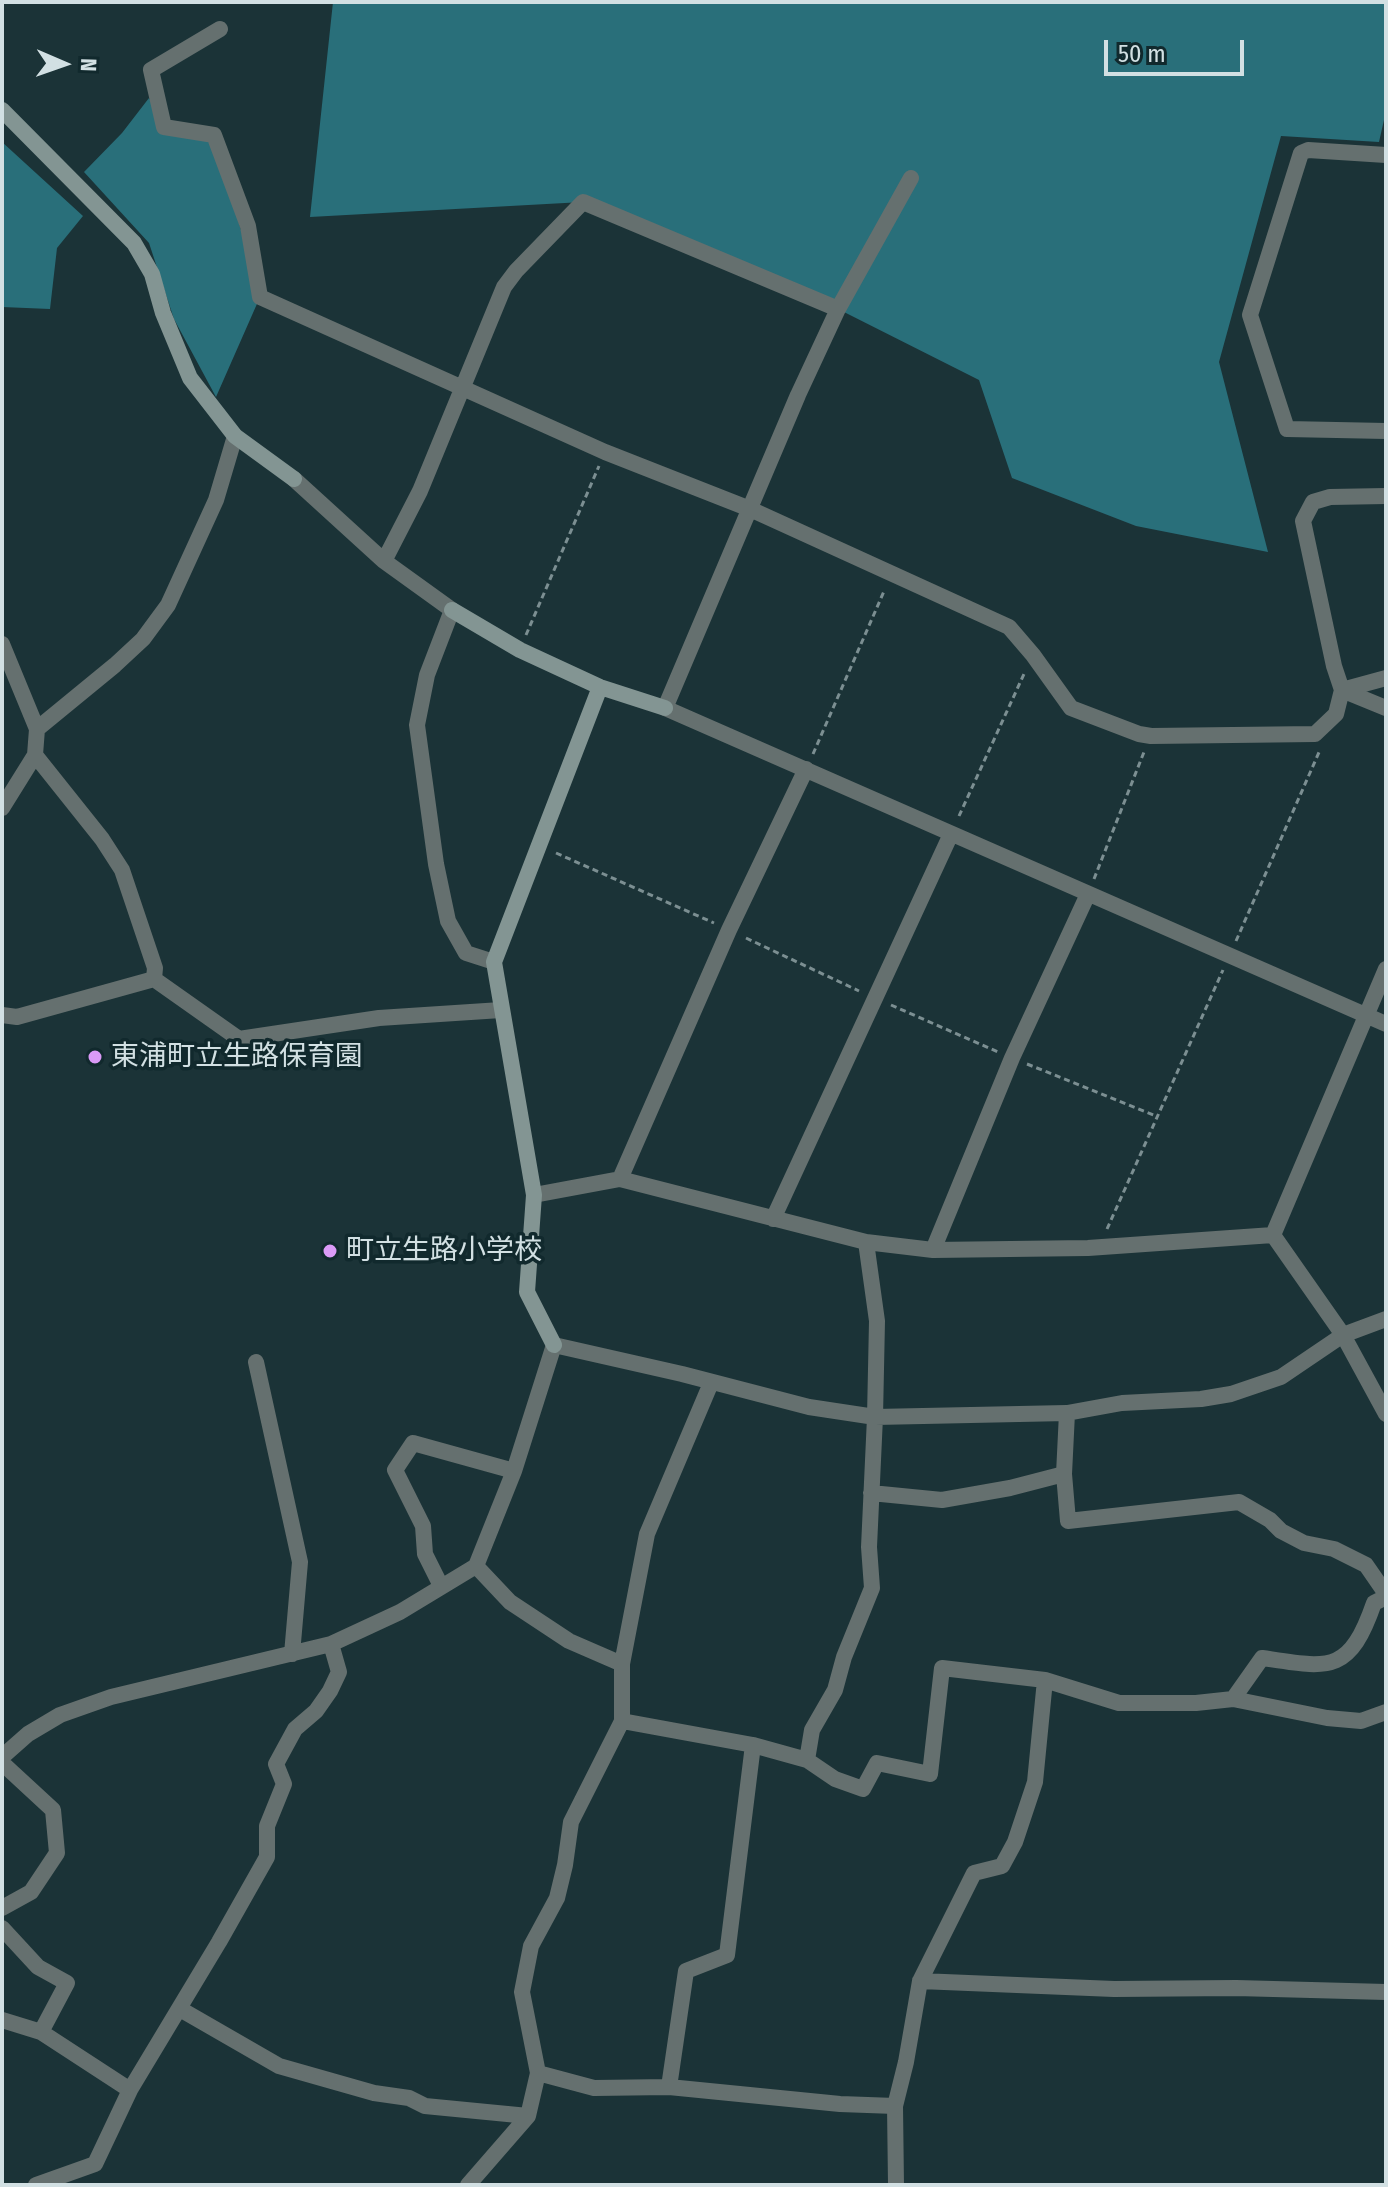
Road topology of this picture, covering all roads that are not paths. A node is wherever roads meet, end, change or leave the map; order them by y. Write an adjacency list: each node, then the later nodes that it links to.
1 (220, 29): 6 (street)
2 (2, 110): 8 (street)
3 (1386, 155): 7 (street)
4 (911, 178): 5 (street)
5 (838, 309): 6 (street); 10 (street)
6 (463, 388): 10 (street); 11 (street)
7 (1386, 431)
8 (235, 436): 11 (street); 20 (street)
9 (1386, 496): 17 (street)
10 (750, 509): 17 (street); 18 (street)
11 (384, 561): 12 (street)
12 (452, 610): 16 (street); 26 (street)
13 (2, 644): 14 (street)
14 (7, 674): 20 (street)
15 (1386, 678): 17 (street)
16 (600, 687): 18 (street); 26 (street)
17 (1342, 690): 19 (street)
18 (665, 708): 22 (street)
19 (1386, 708)
20 (37, 729): 21 (street)
21 (35, 755): 23 (street); 28 (street)
22 (806, 769): 24 (street); 33 (street)
23 (2, 808)
24 (951, 834): 25 (street); 35 (street)
25 (1088, 894): 31 (street); 38 (street)
26 (494, 962): 29 (street)
27 (1386, 969): 31 (street)
28 (154, 979): 29 (street); 30 (street)
29 (501, 1010): 34 (street)
30 (2, 1015)
31 (1367, 1016): 32 (street); 36 (street)
32 (1386, 1024)
33 (620, 1179): 34 (street); 35 (street)
34 (534, 1195): 41 (street)
35 (773, 1219): 37 (street)
36 (1273, 1235): 38 (street); 40 (street)
37 (866, 1242): 38 (street); 46 (street)
38 (933, 1250)
39 (1386, 1319): 40 (street)
40 (1343, 1335): 44 (street); 45 (street)
41 (554, 1345): 43 (street); 47 (street)
42 (256, 1362): 54 (street)
43 (711, 1383): 46 (street); 55 (street)
44 (1067, 1413): 46 (street); 48 (street)
45 (1386, 1414)
46 (875, 1417): 49 (street)
47 (514, 1471): 50 (street); 51 (street)
48 (1064, 1474): 49 (street); 52 (street)
49 (871, 1493): 62 (street)
50 (476, 1566): 51 (street); 55 (street)
51 (441, 1586): 53 (street)
52 (1386, 1595): 57 (street)
53 (331, 1644): 54 (street); 67 (street)
54 (292, 1654): 61 (street)
55 (622, 1664): 59 (street)
56 (1045, 1680): 57 (street); 62 (street); 65 (street)
57 (1233, 1699): 58 (street)
58 (1386, 1712)
59 (622, 1721): 60 (street); 70 (street)
60 (753, 1745): 62 (street); 71 (street)
61 (2, 1760): 63 (street)
62 (807, 1760)
63 (2, 1908)
64 (2, 1928): 69 (street)
65 (920, 1981): 66 (street); 73 (street)
66 (1386, 1992)
67 (180, 2009): 72 (street); 74 (street)
68 (2, 2020): 69 (street)
69 (41, 2032): 72 (street)
70 (538, 2073): 71 (street); 74 (street)
71 (669, 2087): 73 (street)
72 (130, 2090): 75 (street)
73 (895, 2106): 77 (street)
74 (528, 2116): 76 (street)
75 (36, 2185)
76 (468, 2185)
77 (896, 2185)

